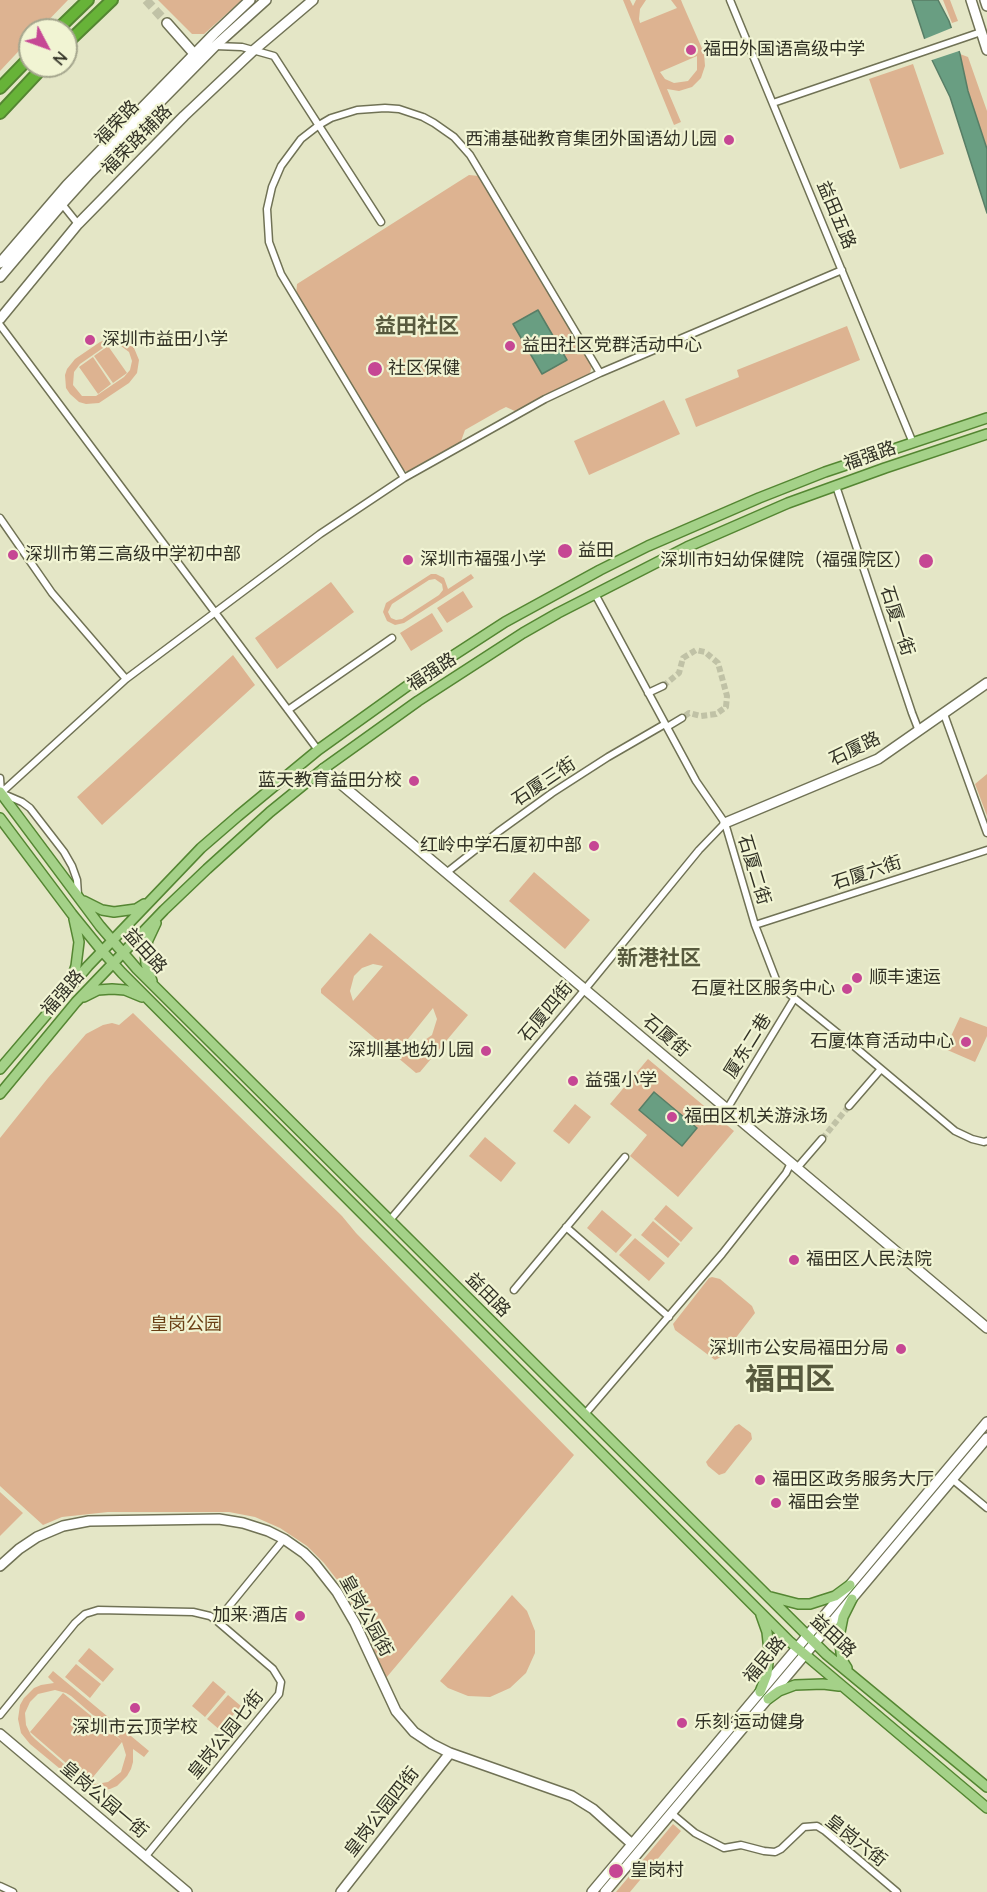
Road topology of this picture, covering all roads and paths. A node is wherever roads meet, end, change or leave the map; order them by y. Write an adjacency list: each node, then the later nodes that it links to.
1 (88, 0): 10 (highway)
2 (112, 0): 13 (highway)
3 (250, 0): 17 (street, 福荣路)
4 (266, 0): 14 (street, 福荣路)
5 (313, 0): 15 (street, 福荣路辅路)
6 (730, 0): 21 (street, 益田五路)
7 (971, 0): 12 (street)
8 (985, 0): 9 (street)
9 (987, 6)
10 (69, 18)
11 (167, 23): 17 (street)
12 (981, 32): 16 (street); 21 (street)
13 (78, 33)
14 (215, 46): 15 (street); 17 (street, 福荣路)
15 (254, 50): 23 (street); 26 (street, 福荣路辅路)
16 (987, 50)
17 (198, 57): 24 (street, 福荣路); 27 (street, 福荣路)
18 (18, 69): 20 (highway)
19 (33, 78): 22 (highway)
20 (0, 88)
21 (773, 103): 28 (street, 益田五路)
22 (0, 112)
23 (319, 125): 25 (street); 32 (street); 36 (street)
24 (62, 204): 26 (street); 29 (street, 福荣路)
25 (381, 222)
26 (78, 224): 30 (street, 福荣路辅路)
27 (0, 263)
28 (842, 270): 32 (street); 35 (street, 益田五路)
29 (0, 277)
30 (0, 318)
31 (0, 325): 40 (street)
32 (600, 373): 36 (street)
33 (987, 418): 35 (main road, 福强路)
34 (987, 434): 37 (main road, 福强路)
35 (913, 443): 51 (main road, 福强路)
36 (404, 478): 40 (street)
37 (836, 486): 39 (main road, 福强路); 50 (street, 石厦一街)
38 (0, 518): 42 (street)
39 (595, 594): 45 (street, 石厦二街); 52 (main road, 福强路)
40 (214, 611): 42 (street); 46 (street)
41 (392, 638): 46 (street)
42 (126, 679): 54 (street)
43 (987, 683): 47 (street, 石厦路)
44 (663, 686): 45 (street)
45 (648, 693): 49 (street, 石厦二街)
46 (288, 710): 51 (street)
47 (944, 714): 50 (street, 石厦路); 57 (street)
48 (682, 718): 49 (street, 石厦三街)
49 (666, 725): 56 (street, 石厦二街); 59 (street, 石厦三街)
50 (919, 731): 56 (street, 石厦路)
51 (318, 750): 60 (main road, 福强路)
52 (323, 769): 59 (street, 石厦街); 62 (main road, 福强路)
53 (0, 778): 54 (street)
54 (0, 792): 61 (main road, 益田路); 61 (street)
55 (0, 818): 63 (main road, 益田路)
56 (725, 823): 64 (street, 石厦二街); 71 (street, 石厦四街)
57 (987, 833)
58 (987, 850): 64 (street, 石厦六街)
59 (446, 873): 71 (street, 石厦街)
60 (153, 897): 61 (main road); 65 (main road, 福强路)
61 (79, 898): 65 (main road, 益田路)
62 (164, 910): 67 (main road, 福强路); 69 (main road)
63 (72, 914): 66 (main road, 益田路); 70 (main road)
64 (755, 925): 72 (street, 石厦二街)
65 (113, 940): 66 (main road, 福强路); 67 (main road, 益田路)
66 (102, 951): 68 (main road, 益田路); 70 (main road, 福强路)
67 (123, 952): 68 (main road, 福强路); 69 (main road, 益田路)
68 (112, 963): 73 (main road, 福强路); 74 (main road, 益田路)
69 (156, 988): 84 (main road, 益田路)
70 (67, 990): 75 (main road, 福强路)
71 (585, 990): 79 (street, 石厦街); 84 (street, 石厦四街)
72 (794, 999): 76 (street, 石厦二街); 79 (street, 厦东二巷)
73 (76, 1002): 74 (main road); 77 (main road, 福强路)
74 (152, 1003): 99 (main road, 益田路)
75 (0, 1069)
76 (881, 1069): 78 (street); 81 (street, 石厦二街)
77 (0, 1094)
78 (849, 1106)
79 (726, 1109): 83 (street, 石厦街)
80 (822, 1139): 83 (street)
81 (987, 1141)
82 (625, 1157): 85 (street)
83 (794, 1166): 87 (street); 88 (street, 石厦街)
84 (390, 1220): 89 (main road, 益田路)
85 (566, 1227): 86 (street); 87 (street)
86 (514, 1290)
87 (669, 1317): 89 (street)
88 (987, 1328)
89 (585, 1414): 97 (main road, 益田路)
90 (987, 1422): 96 (street, 福民路)
91 (987, 1438): 92 (street, 福民路)
92 (952, 1479): 93 (street); 98 (street, 福民路)
93 (987, 1508)
94 (284, 1539): 95 (street, 皇岗公园街); 100 (street); 108 (street, 皇岗公园街)
95 (0, 1566)
96 (850, 1585): 97 (main road); 101 (street, 福民路)
97 (769, 1596): 101 (main road, 益田路)
98 (852, 1599): 101 (street, 福民路); 103 (main road)
99 (755, 1606): 102 (main road, 益田路); 105 (main road)
100 (217, 1621): 106 (street, 皇岗公园七街); 113 (street, 皇岗公园七街)
101 (811, 1639): 102 (street, 福民路); 103 (main road, 益田路)
102 (801, 1651): 104 (main road, 益田路); 105 (street, 福民路)
103 (851, 1675): 109 (main road, 益田路)
104 (844, 1688): 105 (main road); 110 (main road, 益田路)
105 (764, 1695): 111 (street, 福民路); 112 (street, 福民路)
106 (0, 1715)
107 (0, 1734): 113 (street, 皇岗公园一街)
108 (450, 1753): 112 (street, 皇岗公园街); 117 (street, 皇岗公园四街)
109 (987, 1786)
110 (987, 1808)
111 (671, 1813): 119 (street, 福民路); 120 (street, 皇岗六街)
112 (632, 1844): 118 (street, 福民路)
113 (145, 1857): 116 (street, 皇岗公园一街)
114 (0, 1886): 115 (street)
115 (13, 1892)
116 (187, 1892)
117 (341, 1892)
118 (592, 1892)
119 (605, 1892)
120 (897, 1892)

